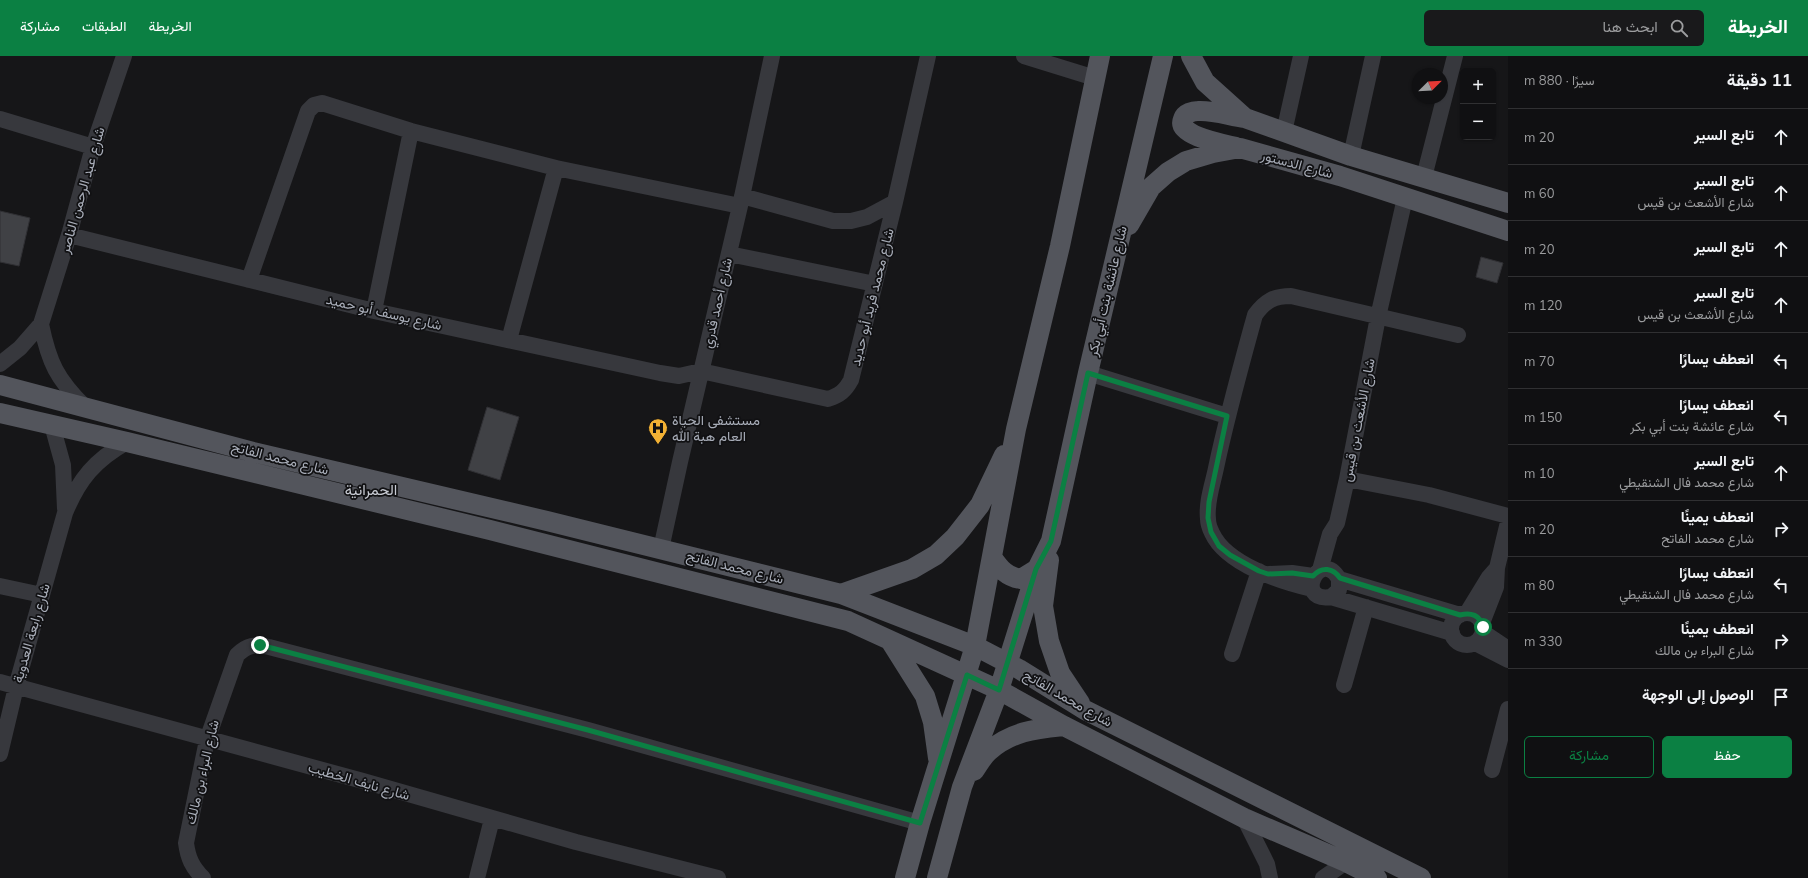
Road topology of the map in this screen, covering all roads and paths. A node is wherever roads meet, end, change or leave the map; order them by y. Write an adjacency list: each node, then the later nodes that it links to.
1 (124, 56): 16 (street, شارع عبد الرحمن الناصر)
2 (928, 56): 23 (street, شارع محمد فريد أبو حديد)
3 (1024, 56): 11 (street)
4 (1100, 56): 11 (main road)
5 (1163, 56): 27 (main road, شارع عائشة بنت أبي بكر)
6 (1191, 56): 12 (main road, شارع الدستور)
7 (1301, 56): 15 (street)
8 (1373, 56): 18 (street)
9 (1455, 56): 20 (street)
10 (769, 57): 22 (street, شارع أحمد قدري)
11 (1094, 78): 44 (main road)
12 (1245, 118): 15 (main road, شارع الدستور); 17 (main road)
13 (0, 119): 16 (street)
14 (411, 131): 19 (street); 29 (street); 31 (street)
15 (1284, 132): 18 (main road, شارع الدستور)
16 (93, 147): 26 (street, شارع عبد الرحمن الناصر)
17 (1240, 148): 21 (main road, شارع الدستور); 27 (main road, شارع الدستور)
18 (1351, 156): 20 (main road, شارع الدستور)
19 (556, 168): 22 (street); 35 (street)
20 (1424, 177): 24 (main road, شارع الدستور)
21 (1405, 198): 25 (main road, شارع الدستور); 32 (street, شارع الأشعث بن قيس)
22 (741, 201): 23 (street); 28 (street, شارع أحمد قدري)
23 (895, 202): 30 (street, شارع محمد فريد أبو حديد)
24 (1508, 203)
25 (1508, 231)
26 (69, 236): 29 (street, شارع يوسف أبو حميد); 33 (street, شارع عبد الرحمن الناصر)
27 (1119, 243): 38 (main road, شارع عائشة بنت أبي بكر)
28 (729, 254): 30 (street); 37 (street, شارع أحمد قدري)
29 (248, 280): 31 (street, شارع يوسف أبو حميد)
30 (875, 284): 37 (street, شارع محمد فريد أبو حديد)
31 (374, 311): 35 (street, شارع يوسف أبو حميد)
32 (1378, 317): 34 (street); 42 (street); 46 (street, شارع الأشعث بن قيس)
33 (41, 324): 36 (street, شارع عبد الرحمن الناصر); 40 (street)
34 (1458, 335)
35 (509, 340): 37 (street, شارع يوسف أبو حميد)
36 (0, 364)
37 (701, 370): 51 (street, شارع أحمد قدري)
38 (1088, 373): 42 (street); 50 (main road, شارع عائشة بنت أبي بكر)
39 (0, 385): 40 (main road, شارع محمد الفاتح)
40 (85, 408): 51 (main road, شارع محمد الفاتح)
41 (0, 413): 43 (main road, شارع محمد الفاتح)
42 (1227, 416): 55 (street)
43 (52, 425): 45 (main road, شارع محمد الفاتح); 47 (street, شارع رابعة العدوية)
44 (1016, 429): 52 (main road); 58 (main road)
45 (127, 442): 47 (street, شارع رابعة العدوية); 64 (main road, شارع محمد الفاتح)
46 (1348, 478): 48 (street); 56 (street, شارع الأشعث بن قيس)
47 (65, 513): 59 (street, شارع رابعة العدوية)
48 (1508, 516)
49 (1508, 522): 53 (street)
50 (1051, 541): 54 (main road, شارع عائشة بنت أبي بكر); 76 (main road)
51 (661, 549): 58 (main road, شارع محمد الفاتح)
52 (992, 557): 54 (main road); 65 (main road)
53 (1497, 568): 61 (street); 63 (street)
54 (1036, 569): 69 (main road, شارع عائشة بنت أبي بكر)
55 (1263, 573): 56 (street); 67 (street)
56 (1324, 577): 60 (street); 61 (street)
57 (0, 586): 59 (street)
58 (841, 594): 65 (main road, شارع محمد الفاتح)
59 (42, 595): 73 (street, شارع رابعة العدوية)
60 (1366, 607): 62 (street); 72 (street)
61 (1463, 614): 62 (street); 63 (street)
62 (1452, 633): 63 (street)
63 (1480, 633): 66 (street); 68 (street)
64 (891, 642): 70 (main road, شارع محمد الفاتح); 80 (main road)
65 (975, 646): 69 (main road, شارع محمد الفاتح); 70 (main road)
66 (1508, 649)
67 (1232, 654)
68 (1508, 660)
69 (1007, 663): 74 (main road, شارع عائشة بنت أبي بكر); 76 (main road, شارع محمد الفاتح)
70 (967, 675): 74 (main road, شارع محمد الفاتح); 80 (main road)
71 (0, 682): 73 (street, شارع نايف الخطيب)
72 (1344, 685)
73 (16, 687): 78 (street, شارع نايف الخطيب); 79 (street, شارع رابعة العدوية)
74 (999, 690): 77 (main road, شارع محمد الفاتح); 82 (main road, شارع عائشة بنت أبي بكر)
75 (1508, 709): 81 (street)
76 (1085, 710): 96 (main road, شارع محمد الفاتح)
77 (1064, 726): 82 (main road); 83 (main road, شارع محمد الفاتح)
78 (207, 740): 84 (street, شارع نايف الخطيب); 85 (street, شارع البراء بن مالك); 88 (street, شارع البراء بن مالك)
79 (0, 754)
80 (939, 763): 85 (main road)
81 (1492, 770)
82 (962, 787): 92 (main road, شارع عائشة بنت أبي بكر)
83 (1244, 818): 86 (main road, شارع محمد الفاتح); 93 (street)
84 (492, 819): 87 (street, شارع نايف الخطيب); 89 (street)
85 (920, 823): 91 (main road)
86 (1346, 862): 94 (street); 95 (main road, شارع محمد الفاتح)
87 (662, 871): 90 (street, شارع نايف الخطيب)
88 (203, 878)
89 (478, 878)
90 (718, 878)
91 (905, 878)
92 (937, 878)
93 (1270, 878)
94 (1323, 878)
95 (1377, 878)
96 (1421, 878)

